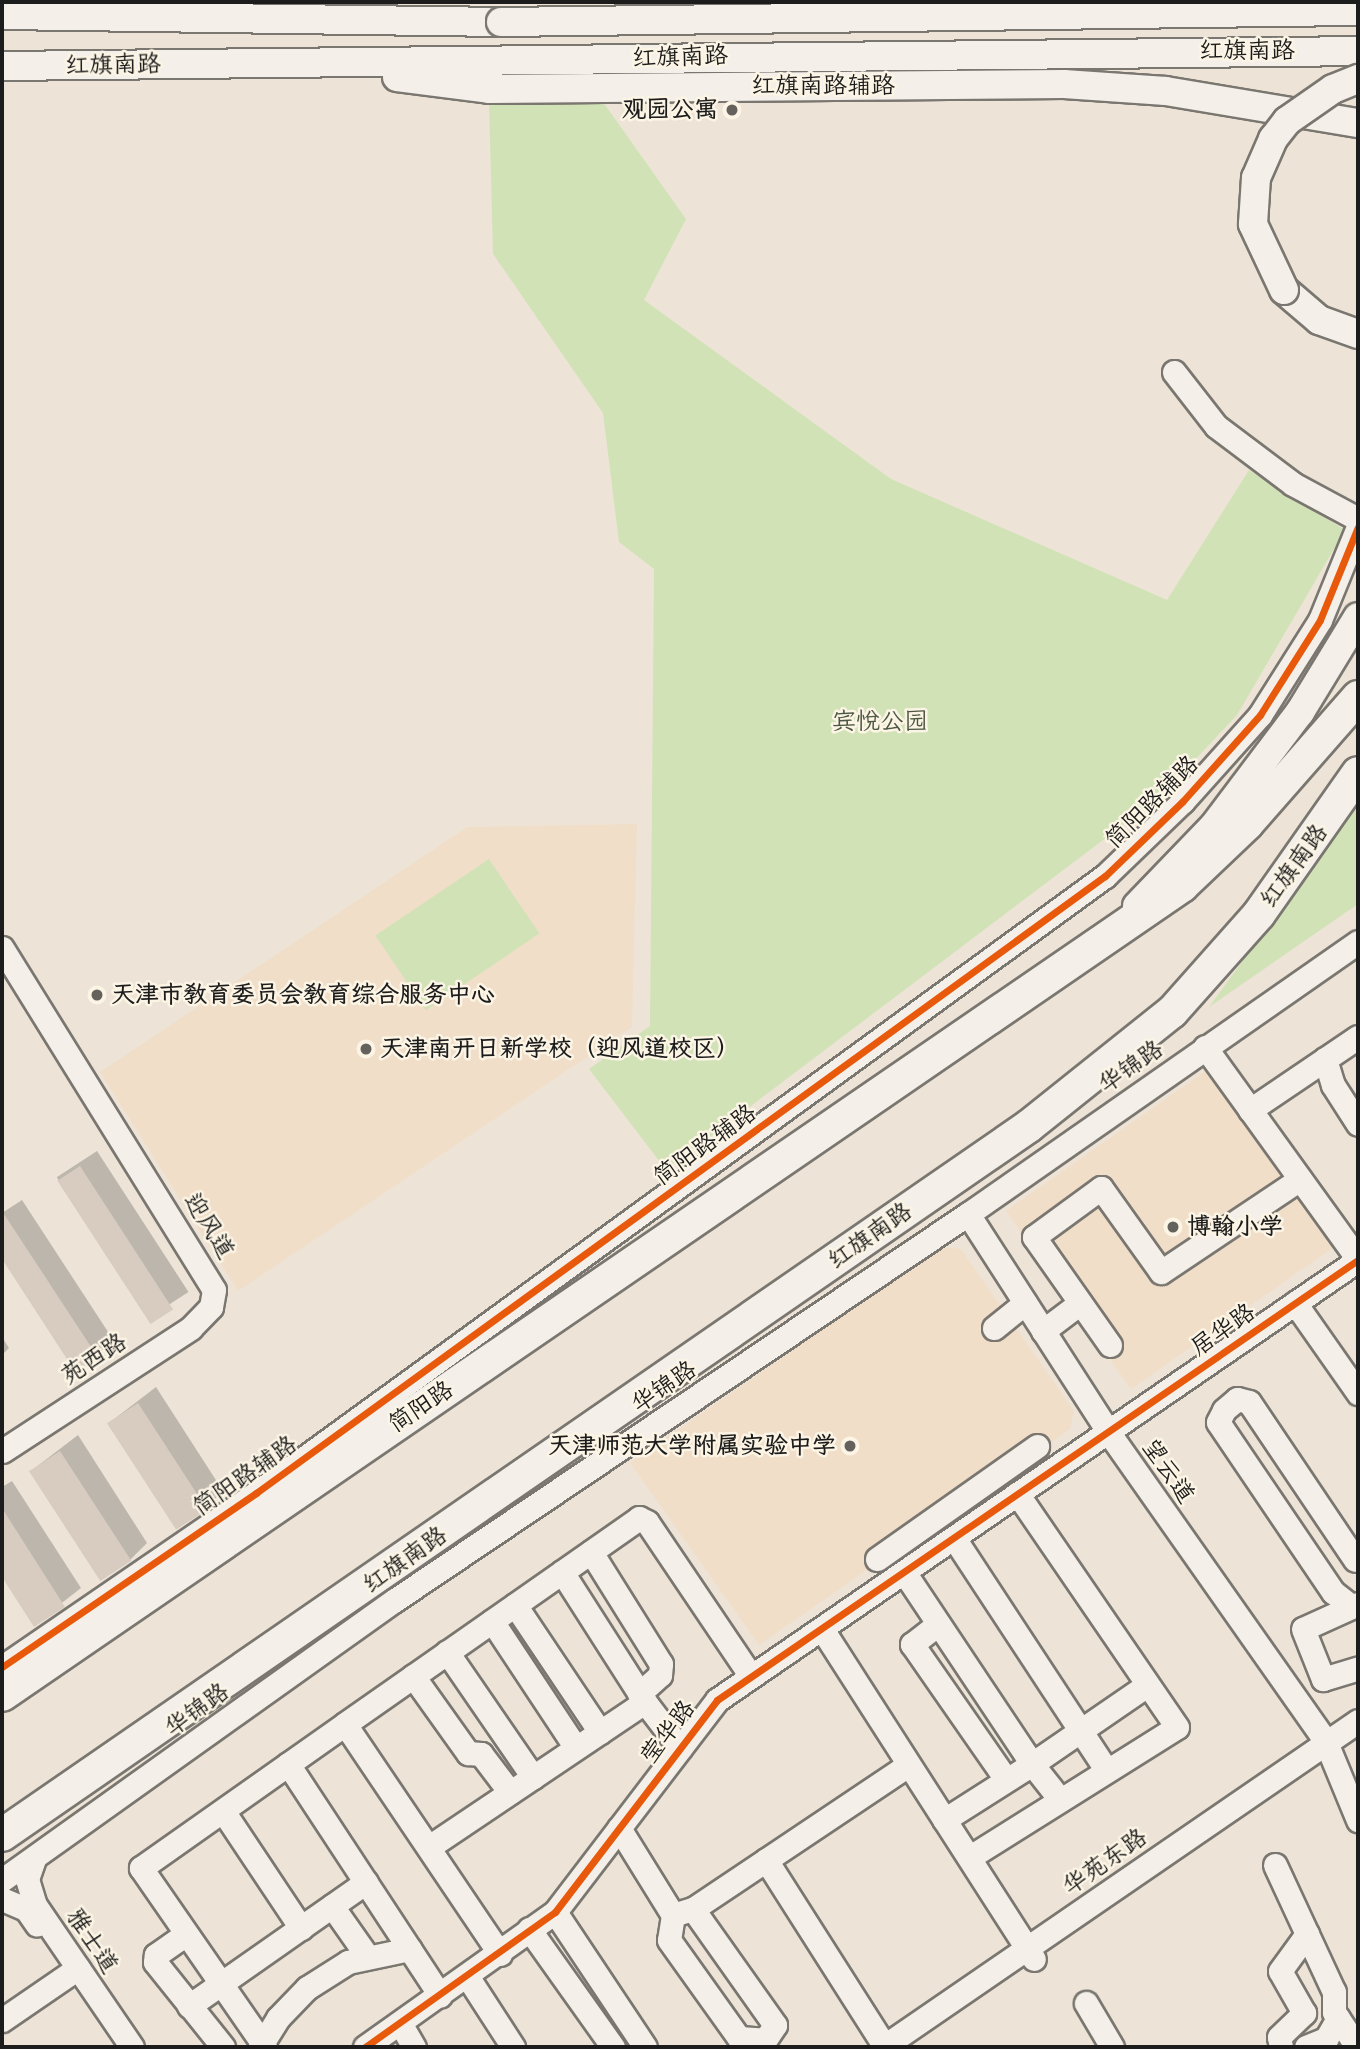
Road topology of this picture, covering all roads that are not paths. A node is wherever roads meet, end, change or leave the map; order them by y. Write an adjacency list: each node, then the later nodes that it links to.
1 (471, 2): 2 (main road)
2 (414, 4): 5 (main road)
3 (1358, 11): 5 (main road, 红旗南路, bridge)
4 (2, 15): 5 (main road, 红旗南路)
5 (288, 16)
6 (1358, 51): 7 (main road, 红旗南路)
7 (286, 63): 8 (main road, 红旗南路); 10 (main road, 红旗南路辅路)
8 (2, 66)
9 (1358, 79): 11 (main road, bridge)
10 (1358, 123)
11 (1358, 334)
12 (1174, 372): 13 (street)
13 (1358, 519)
14 (1358, 527): 53 (street, 简阳路辅路)
15 (1358, 617): 18 (main road)
16 (1358, 696): 18 (highway)
17 (1358, 773): 83 (highway, 红旗南路)
18 (1110, 933): 61 (highway, 简阳路)
19 (1358, 942): 23 (street, 华锦路)
20 (2, 948): 33 (street, 迎风道)
21 (2, 969): 33 (street, 迎风道)
22 (1355, 1046): 24 (street)
23 (1205, 1047): 25 (street); 28 (street, 华锦路)
24 (1325, 1059): 25 (street); 26 (street)
25 (1250, 1110): 27 (street)
26 (1358, 1124)
27 (1300, 1179): 29 (street); 31 (street)
28 (968, 1214): 30 (street, 望云道); 86 (street, 华锦路)
29 (1358, 1259): 32 (street, 居华路)
30 (1025, 1303): 34 (street); 35 (street, 望云道)
31 (1080, 1303): 35 (street); 36 (street)
32 (1295, 1303): 37 (street); 38 (street, 居华路)
33 (211, 1307): 39 (street, 苑西路)
34 (994, 1328)
35 (1044, 1331): 38 (street, 望云道)
36 (1110, 1346)
37 (1358, 1393)
38 (1109, 1433): 40 (street, 莹华路); 68 (street, 望云道)
39 (2, 1451)
40 (1025, 1487): 41 (street, 莹华路); 43 (street); 60 (street)
41 (954, 1538): 46 (street, 莹华路); 65 (street)
42 (591, 1552): 45 (street); 59 (street); 62 (street)
43 (877, 1559)
44 (1356, 1559): 47 (street); 47 (street)
45 (562, 1572): 48 (street); 62 (street)
46 (904, 1572): 51 (street); 52 (street, 莹华路)
47 (1325, 1581): 49 (street)
48 (515, 1605): 50 (street); 66 (street)
49 (1355, 1605): 56 (street)
50 (492, 1621): 54 (street); 69 (street)
51 (938, 1624): 72 (street); 76 (street)
52 (822, 1629): 59 (street, 莹华路); 73 (street)
53 (40, 1641): 55 (street, 简阳路辅路); 57 (street)
54 (447, 1653): 58 (street); 75 (street)
55 (2, 1667)
56 (1358, 1668)
57 (2, 1674)
58 (414, 1676): 64 (street); 77 (street)
59 (751, 1676): 70 (street, 莹华路)
60 (1147, 1685): 65 (street); 74 (street)
61 (2, 1695)
62 (642, 1698): 66 (street); 70 (street)
63 (1358, 1721): 68 (street, 华苑东路)
64 (345, 1724): 71 (street); 84 (street)
65 (1081, 1731): 72 (street); 74 (street)
66 (600, 1732): 69 (street)
67 (1358, 1739): 68 (street, 华苑东路)
68 (1329, 1747): 81 (street, 望云道); 101 (street, 华苑东路)
69 (576, 1748): 75 (street)
70 (680, 1748): 82 (street, 莹华路)
71 (288, 1764): 79 (street); 90 (street)
72 (1032, 1764): 76 (street); 78 (street)
73 (908, 1765): 80 (street); 87 (street)
74 (1105, 1768): 78 (street)
75 (533, 1777): 77 (street)
76 (1006, 1779): 80 (street)
77 (510, 1792): 84 (street)
78 (1059, 1797): 85 (street)
79 (223, 1811): 95 (street); 97 (street)
80 (944, 1820): 85 (street)
81 (1358, 1820)
82 (619, 1828): 93 (street, 莹华路); 94 (street)
83 (2, 1835)
84 (429, 1847): 100 (street)
85 (970, 1857): 101 (street)
86 (34, 1860): 89 (street, 华锦路); 103 (street, 雅士道)
87 (766, 1860): 94 (street); 121 (street)
88 (1275, 1865): 98 (street)
89 (2, 1880)
90 (366, 1882): 92 (street); 99 (street)
91 (2, 1899): 103 (street, 雅士道)
92 (332, 1906): 95 (street); 102 (street)
93 (555, 1912): 96 (street, 莹华路); 120 (street)
94 (683, 1912): 94 (street)
95 (301, 1928): 105 (street)
96 (529, 1929): 100 (street, 莹华路); 119 (street)
97 (186, 1934): 105 (street); 108 (street)
98 (1307, 1934): 109 (street); 123 (street)
99 (410, 1949): 102 (street); 106 (street)
100 (500, 1954): 104 (street, 莹华路)
101 (1031, 1954): 121 (street, 华苑东路)
102 (367, 1956): 115 (street)
103 (74, 1971): 110 (street); 112 (street, 雅士道); 113 (street, 雅士道)
104 (467, 1976): 106 (street, 莹华路); 118 (street)
105 (221, 1984): 108 (street); 115 (street)
106 (440, 1995): 111 (street, 莹华路)
107 (1086, 2003): 122 (street)
108 (189, 2006): 114 (street)
109 (1338, 2018): 124 (street); 125 (street)
110 (2, 2020)
111 (400, 2023): 116 (street, 莹华路); 117 (street)
112 (120, 2047)
113 (132, 2047)
114 (223, 2047)
115 (263, 2047)
116 (365, 2047)
117 (414, 2047)
118 (513, 2047)
119 (613, 2047)
120 (645, 2047)
121 (889, 2047)
122 (1112, 2047)
123 (1281, 2047)
124 (1306, 2047)
125 (1357, 2047)

